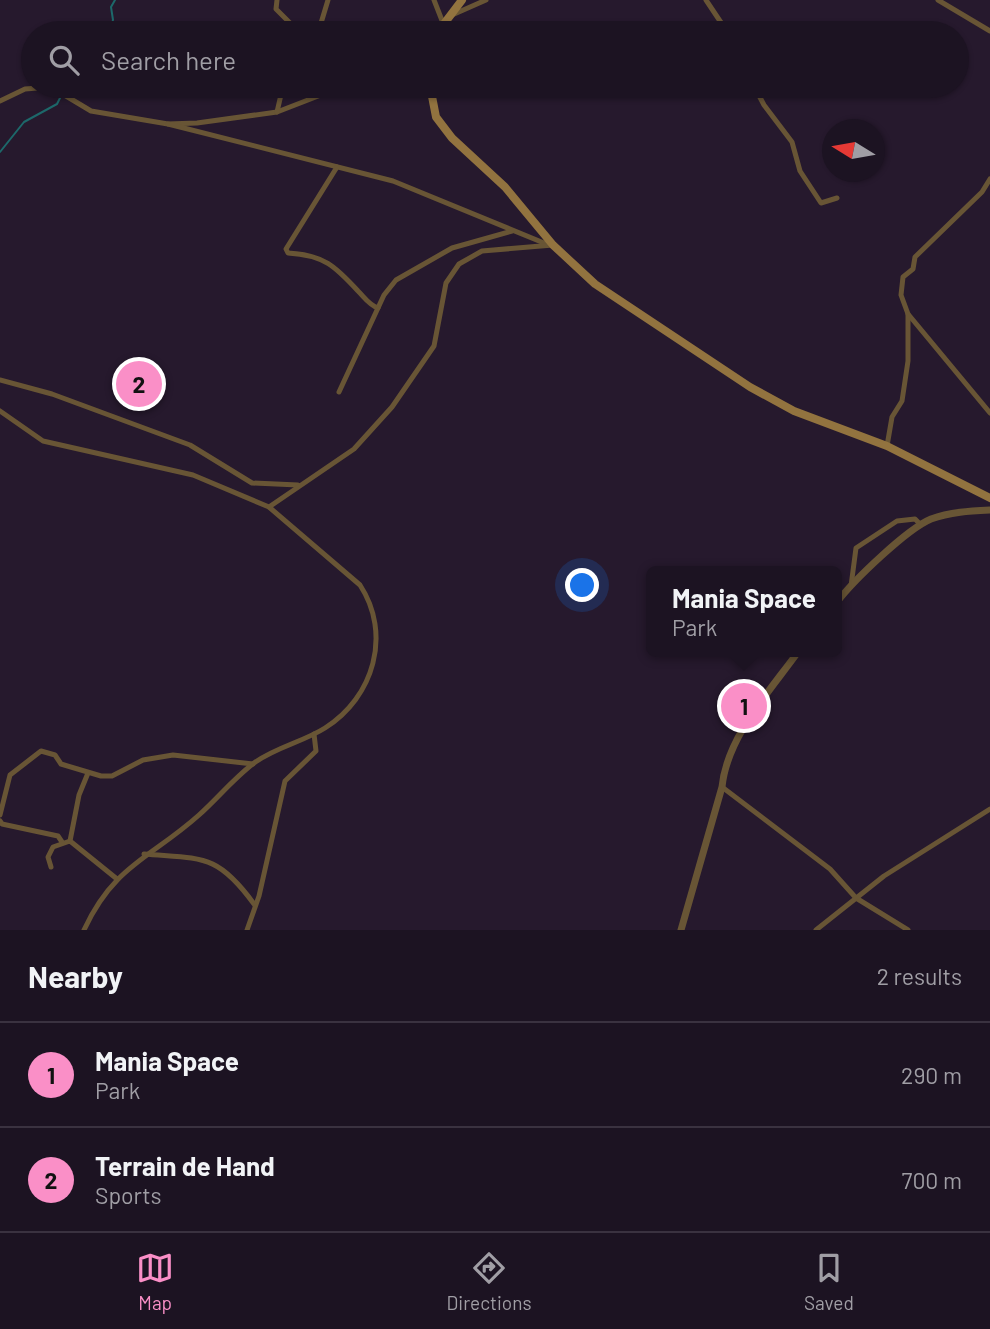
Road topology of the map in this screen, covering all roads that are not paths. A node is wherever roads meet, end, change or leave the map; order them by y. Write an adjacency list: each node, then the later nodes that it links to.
1 (277, 0): 9 (street)
2 (328, 0): 10 (street)
3 (434, 0): 8 (street)
4 (462, 0): 8 (main road)
5 (486, 0): 8 (street)
6 (706, 0): 11 (street)
7 (938, 0): 12 (street)
8 (446, 19)
9 (288, 21)
10 (322, 21)
11 (720, 21)
12 (990, 31)
13 (21, 91): 19 (street)
14 (69, 98): 21 (street)
15 (280, 98): 20 (street)
16 (309, 98): 20 (street)
17 (432, 98): 26 (main road)
18 (760, 98): 24 (street)
19 (0, 100)
20 (276, 112): 21 (street)
21 (168, 124): 22 (street)
22 (337, 167): 25 (street); 27 (street)
23 (990, 179): 28 (street)
24 (837, 198)
25 (513, 232): 26 (street); 27 (street)
26 (550, 245): 33 (main road); 34 (street)
27 (378, 308): 30 (street)
28 (908, 314): 32 (street); 33 (street)
29 (0, 380): 34 (street)
30 (339, 392)
31 (0, 411): 36 (street)
32 (990, 413)
33 (887, 446): 35 (main road)
34 (298, 485): 36 (street)
35 (990, 498)
36 (269, 507): 42 (street)
37 (990, 510): 38 (street)
38 (921, 525): 39 (street); 39 (street)
39 (851, 586): 40 (street)
40 (842, 596)
41 (794, 657): 45 (street)
42 (314, 734): 43 (street); 55 (street)
43 (253, 764): 44 (street); 51 (street)
44 (88, 773): 47 (street); 49 (street)
45 (722, 787): 54 (street); 58 (street)
46 (990, 809): 54 (street)
47 (0, 815)
48 (0, 821): 50 (street)
49 (70, 841): 50 (street); 53 (street)
50 (62, 842): 52 (street)
51 (144, 854): 53 (street); 55 (street)
52 (51, 867)
53 (117, 879): 56 (street)
54 (856, 898): 59 (street); 60 (street)
55 (254, 904): 57 (street)
56 (84, 930)
57 (247, 930)
58 (681, 930)
59 (816, 930)
60 (908, 930)

